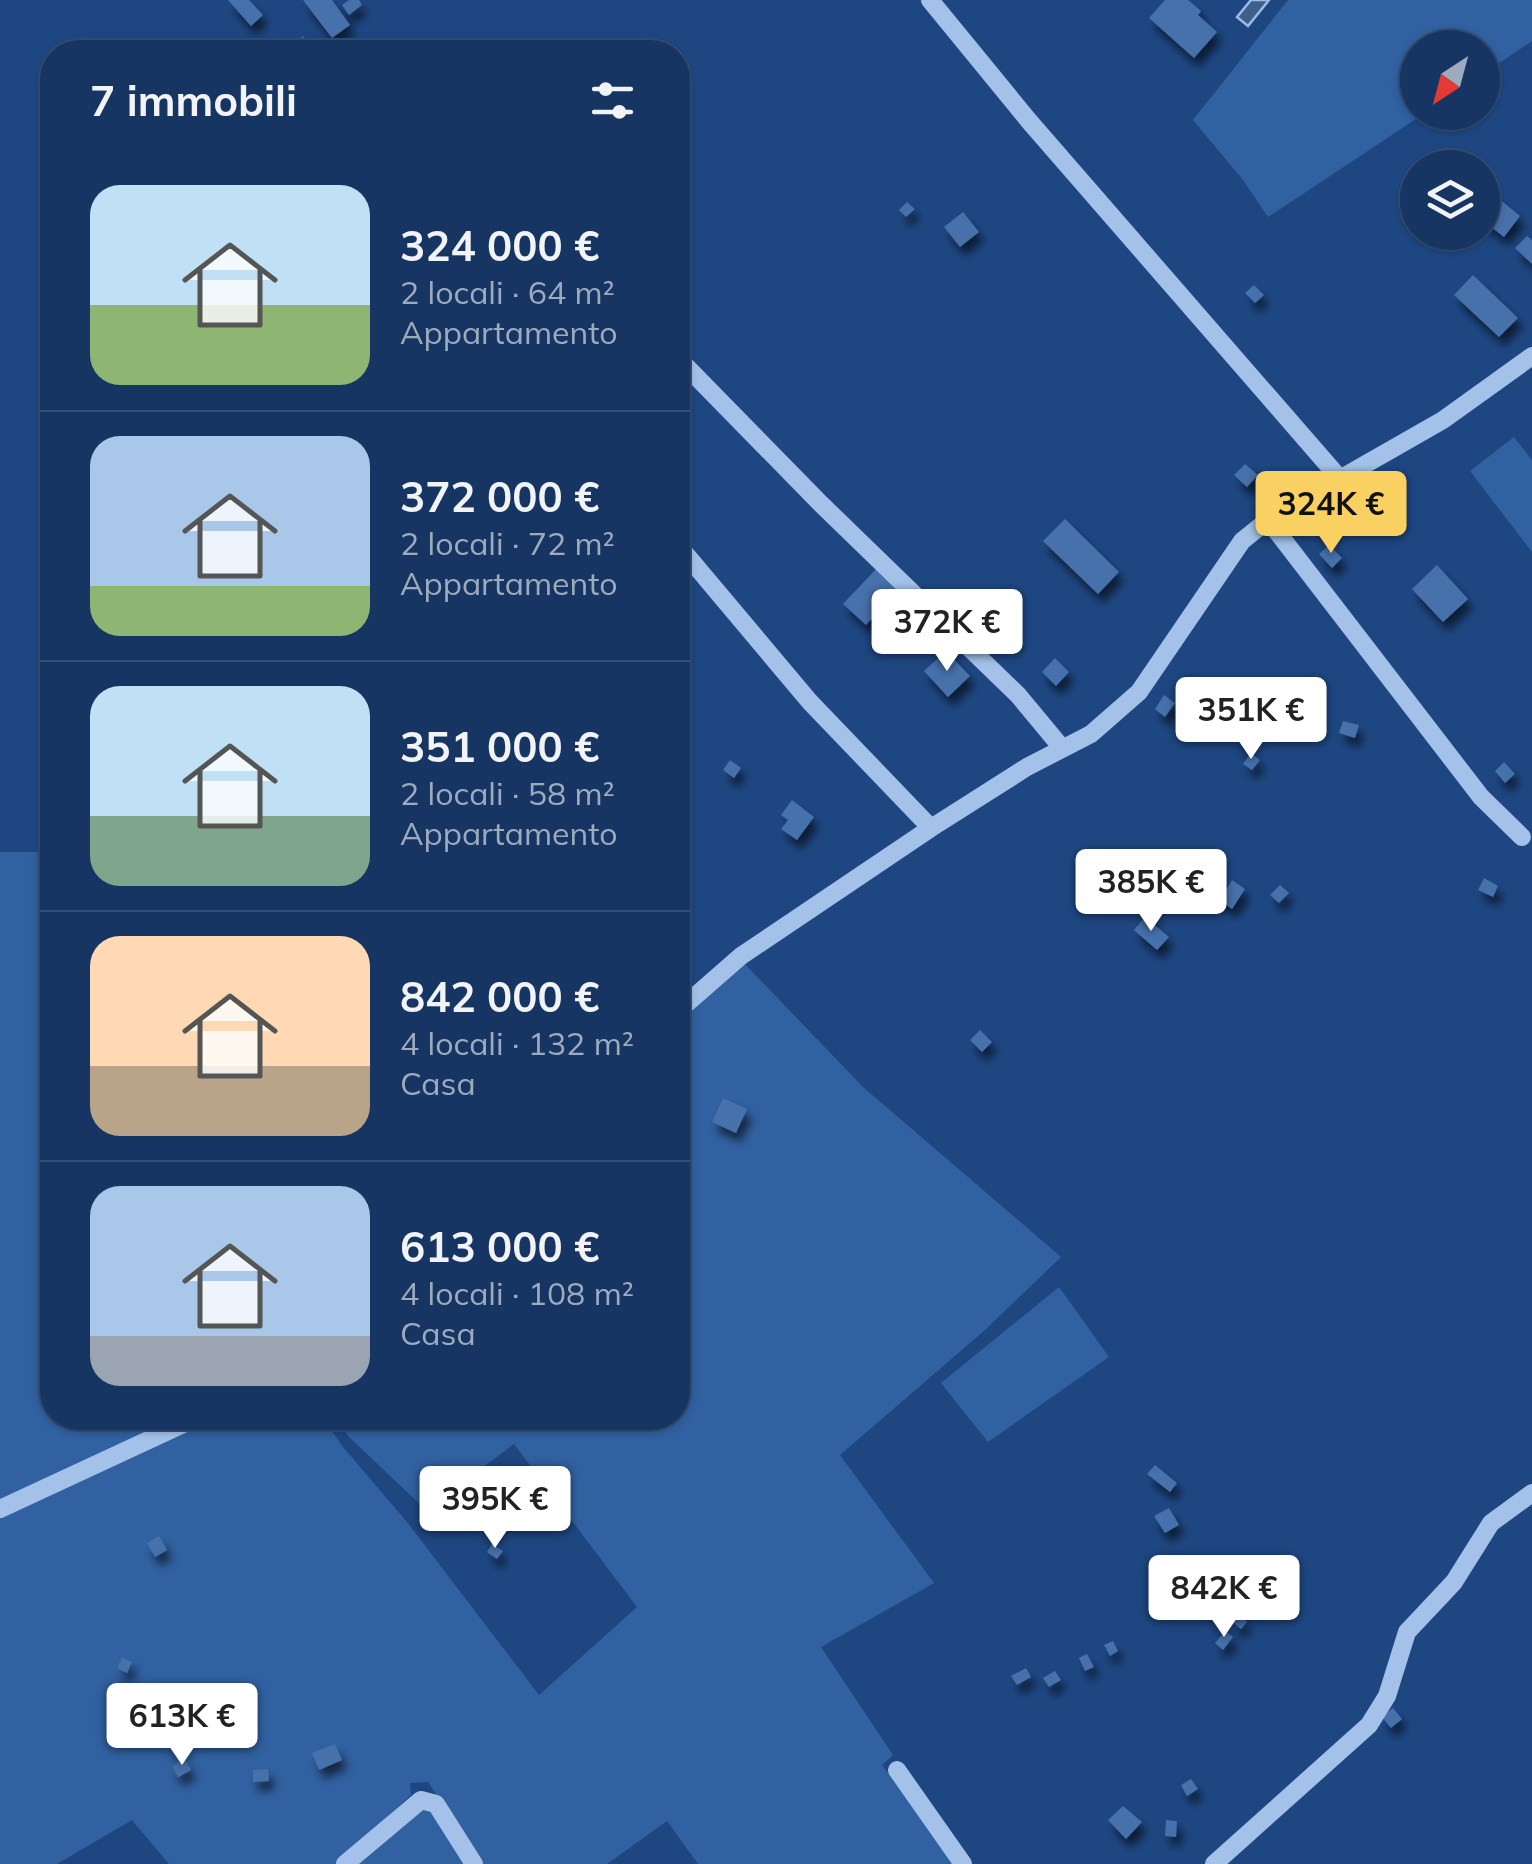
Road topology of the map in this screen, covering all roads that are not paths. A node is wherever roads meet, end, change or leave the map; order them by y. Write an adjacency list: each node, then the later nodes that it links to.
1 (930, 0): 4 (street)
2 (1532, 356): 4 (street)
3 (690, 370): 7 (street)
4 (1340, 480): 5 (street)
5 (1268, 520): 7 (street); 9 (street)
6 (690, 560): 8 (street)
7 (1062, 748): 8 (street)
8 (931, 828): 10 (street)
9 (1522, 838)
10 (690, 1001)
11 (170, 1430): 13 (street)
12 (1532, 1493): 18 (street)
13 (0, 1509)
14 (897, 1770): 17 (street)
15 (345, 1864): 16 (street)
16 (474, 1864)
17 (963, 1864)
18 (1214, 1864)

